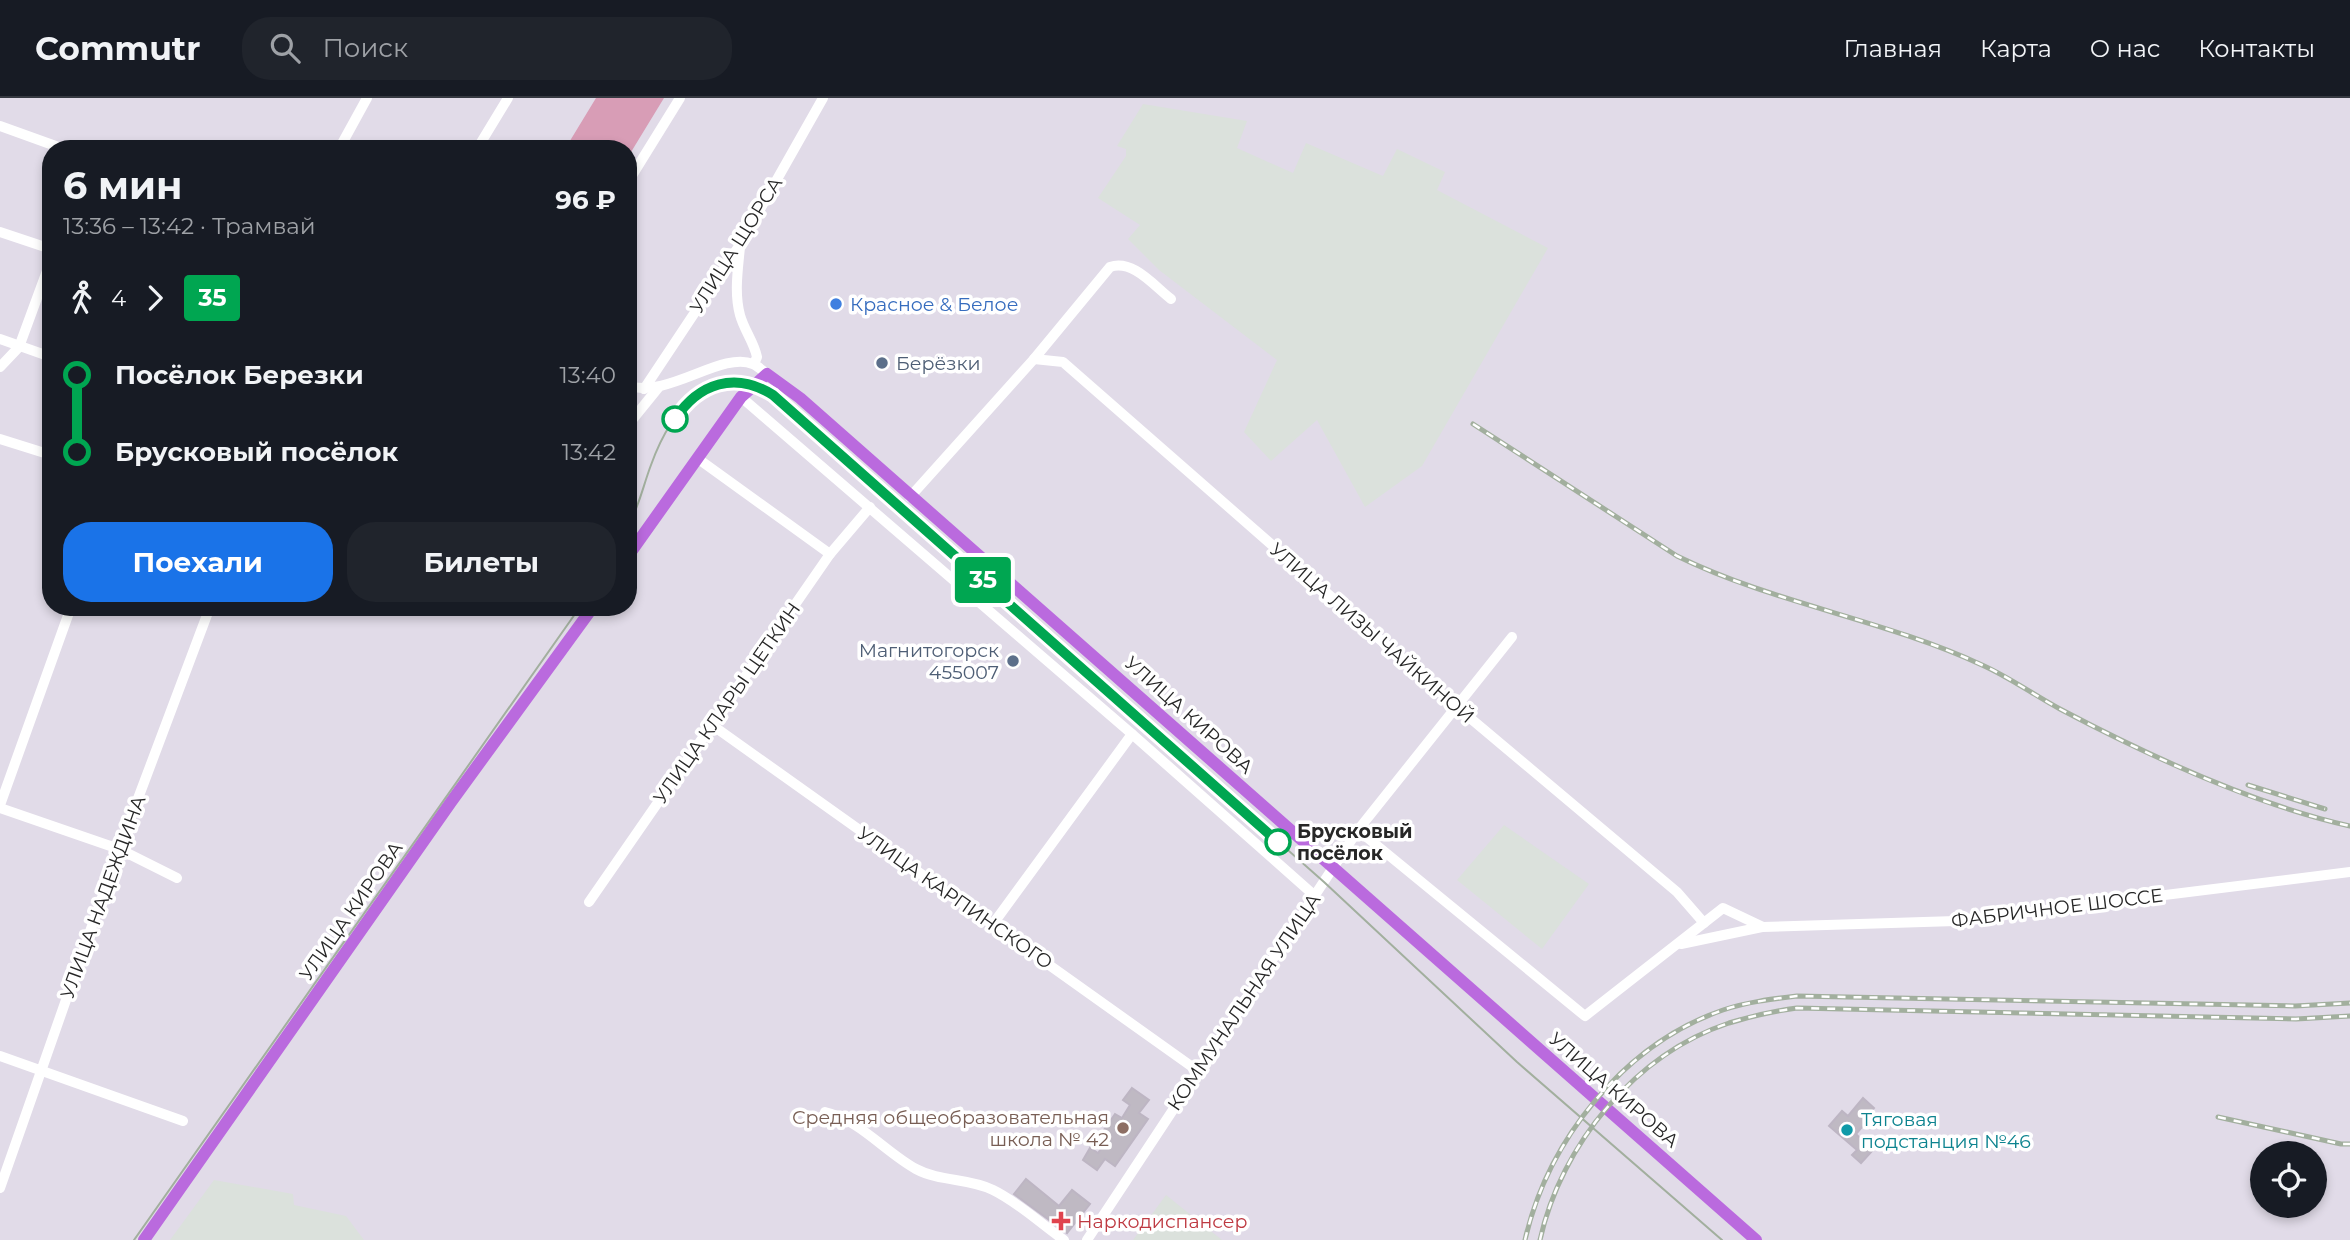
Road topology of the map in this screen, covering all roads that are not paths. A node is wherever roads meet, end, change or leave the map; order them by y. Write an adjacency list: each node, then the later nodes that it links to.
1 (368, 98): 6 (street)
2 (508, 98): 7 (street)
3 (680, 98): 9 (street)
4 (823, 98): 11 (street, УЛИЦА ЩОРСА)
5 (0, 127): 8 (street)
6 (344, 140)
7 (482, 140)
8 (42, 141)
9 (637, 167)
10 (0, 232): 12 (street)
11 (741, 243): 19 (street); 24 (street, УЛИЦА ЩОРСА)
12 (42, 246)
13 (42, 284): 16 (street)
14 (1171, 299): 18 (street)
15 (0, 339): 16 (street)
16 (19, 346): 17 (street); 20 (street)
17 (42, 354)
18 (1034, 359): 30 (street); 38 (street, УЛИЦА ЛИЗЫ ЧАЙКИНОЙ)
19 (754, 364): 21 (street); 23 (street)
20 (0, 367)
21 (767, 374): 25 (main road); 30 (main road, УЛИЦА КИРОВА)
22 (637, 388): 24 (street)
23 (658, 388): 24 (street); 26 (street)
24 (644, 389)
25 (741, 397): 29 (main road); 31 (street)
26 (637, 414)
27 (0, 439): 28 (street)
28 (42, 452)
29 (697, 458): 32 (main road); 33 (street)
30 (911, 497): 44 (main road, УЛИЦА КИРОВА)
31 (870, 508): 33 (street, УЛИЦА КЛАРЫ ЦЕТКИН); 40 (street)
32 (637, 543)
33 (830, 554): 39 (street, УЛИЦА КЛАРЫ ЦЕТКИН)
34 (68, 616): 41 (street)
35 (207, 616): 43 (street, УЛИЦА НАДЕЖДИНА)
36 (586, 616): 59 (main road, УЛИЦА КИРОВА)
37 (1512, 637): 38 (street, КОММУНАЛЬНАЯ УЛИЦА)
38 (1457, 707): 42 (street, КОММУНАЛЬНАЯ УЛИЦА); 49 (street, УЛИЦА ЛИЗЫ ЧАЙКИНОЙ)
39 (712, 725): 48 (street, УЛИЦА КЛАРЫ ЦЕТКИН); 50 (street, УЛИЦА КАРПИНСКОГО)
40 (1132, 733): 47 (street); 50 (street)
41 (0, 806): 43 (street)
42 (1358, 830): 44 (street, КОММУНАЛЬНАЯ УЛИЦА); 52 (street)
43 (119, 849): 46 (street); 54 (street, УЛИЦА НАДЕЖДИНА)
44 (1333, 868): 47 (street, КОММУНАЛЬНАЯ УЛИЦА); 62 (main road, УЛИЦА КИРОВА)
45 (2350, 872): 51 (street, ФАБРИЧНОЕ ШОССЕ)
46 (177, 878)
47 (1315, 895): 55 (street, КОММУНАЛЬНАЯ УЛИЦА)
48 (589, 902)
49 (1703, 923): 51 (street, ФАБРИЧНОЕ ШОССЕ); 52 (street)
50 (993, 924): 55 (street, УЛИЦА КАРПИНСКОГО)
51 (1763, 927): 52 (street, ФАБРИЧНОЕ ШОССЕ)
52 (1677, 945)
53 (0, 1056): 54 (street)
54 (41, 1071): 57 (street); 58 (street, УЛИЦА НАДЕЖДИНА)
55 (1198, 1072): 61 (street, КОММУНАЛЬНАЯ УЛИЦА)
56 (825, 1112): 60 (street)
57 (183, 1121)
58 (0, 1188)
59 (144, 1240)
60 (1064, 1240)
61 (1087, 1240)
62 (1756, 1240)

